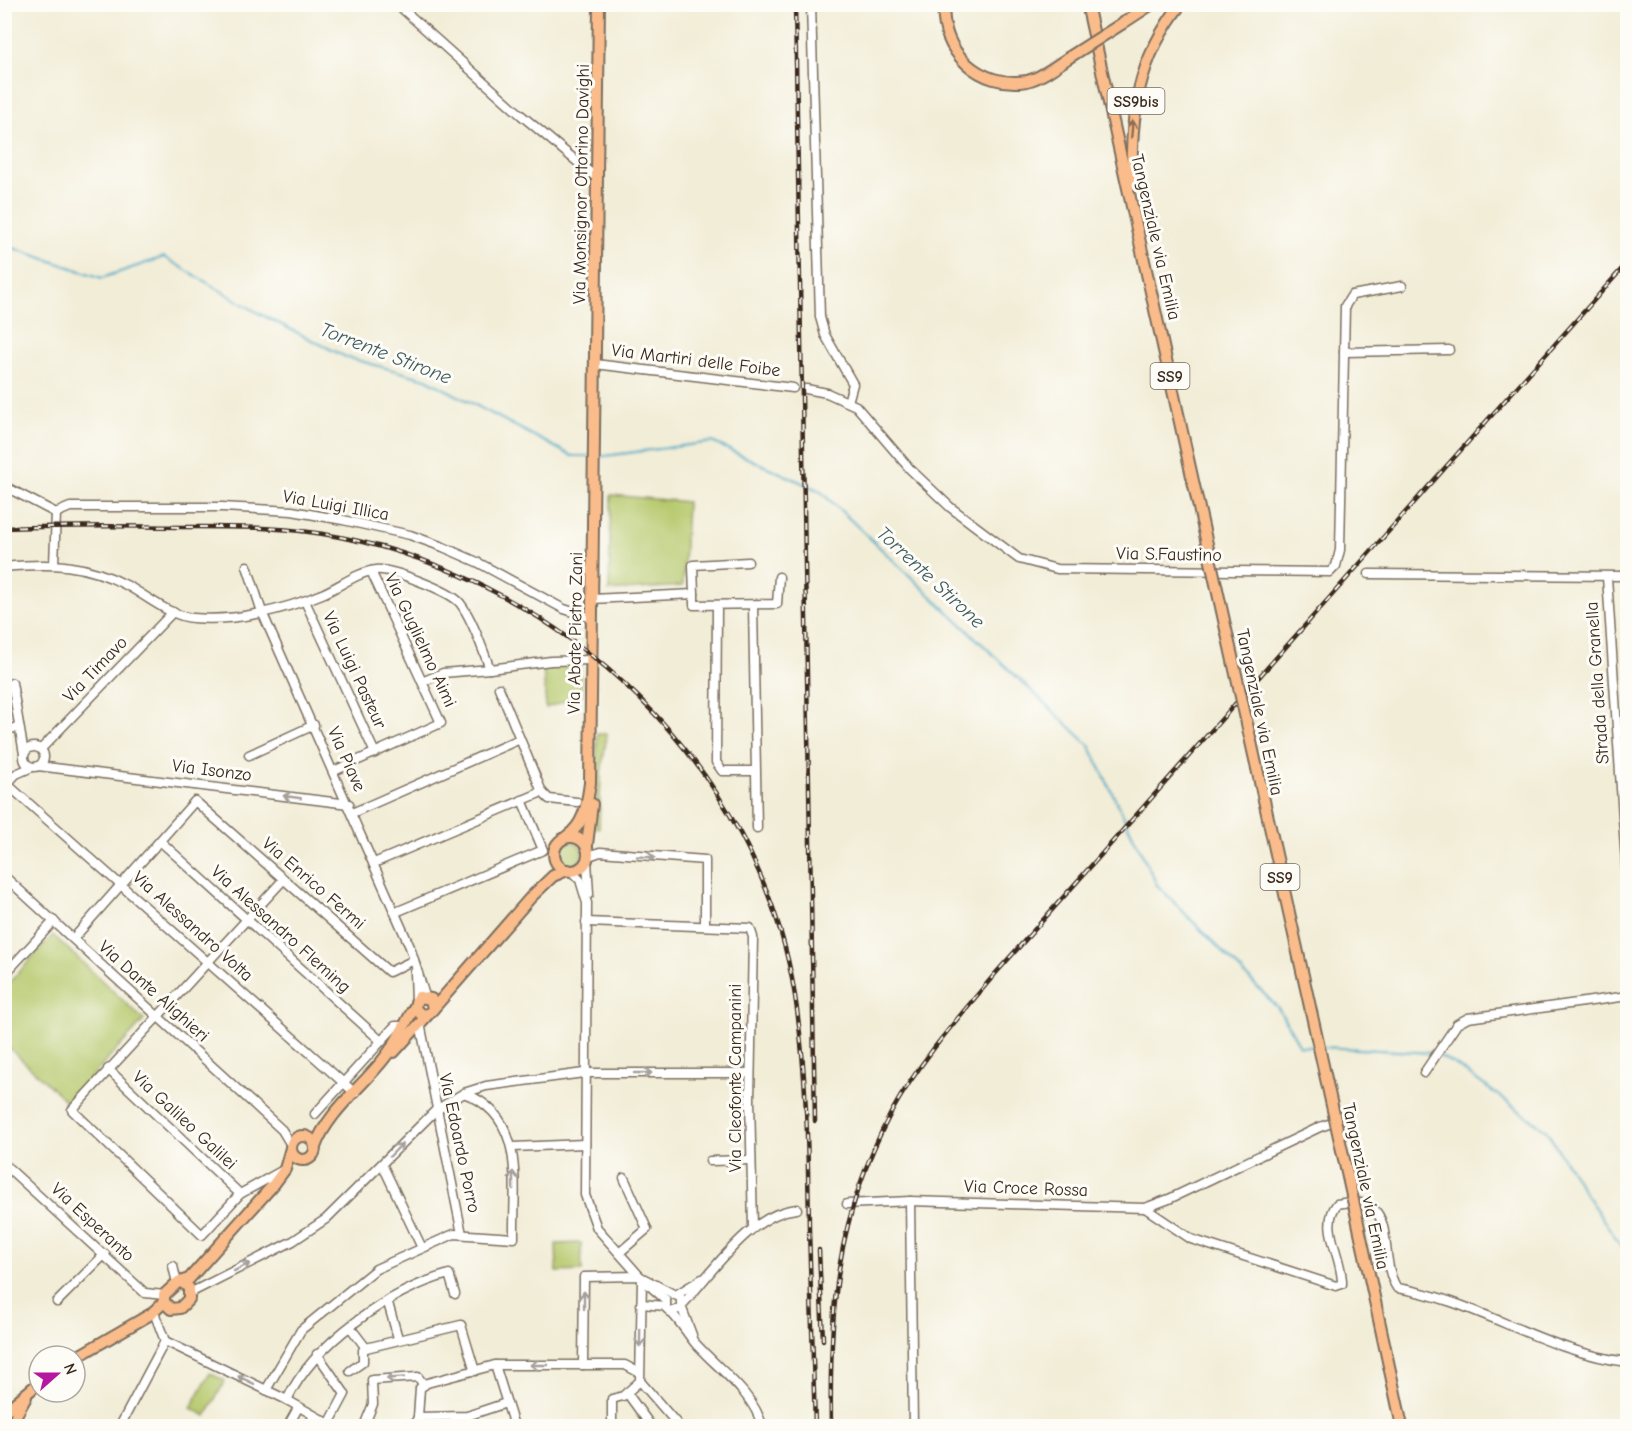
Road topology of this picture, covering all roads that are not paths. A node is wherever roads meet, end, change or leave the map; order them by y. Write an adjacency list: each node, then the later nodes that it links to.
1 (397, 4): 8 (street)
2 (599, 4): 8 (main road, Via Monsignor Ottorino Davighi)
3 (811, 4): 17 (street)
4 (944, 4): 6 (main road, bridge)
5 (1085, 4): 9 (main road, Tangenziale via Emilia / SS9)
6 (1152, 4)
7 (1181, 4): 9 (main road, SS9bis, one-way to 7)
8 (598, 179): 13 (main road, Via Monsignor Ottorino Davighi)
9 (1133, 208): 174 (main road, Tangenziale via Emilia / SS9, bridge)
10 (1402, 286): 12 (street, Via S.Faustino)
11 (1449, 350): 12 (street)
12 (1344, 352): 17 (street, Via S.Faustino)
13 (595, 364): 14 (street, Via Martiri delle Foibe); 16 (main road, Via Monsignor Ottorino Davighi)
14 (793, 388)
15 (806, 388): 17 (street)
16 (595, 393): 30 (main road, Via Abate Pietro Zani)
17 (848, 402)
18 (4, 486): 19 (street)
19 (56, 513): 21 (street); 36 (street, Via Luigi Illica)
20 (748, 562): 29 (street)
21 (54, 564): 23 (street); 34 (street)
22 (247, 566): 35 (street, Via Piave)
23 (4, 567)
24 (370, 571): 31 (street); 38 (street); 39 (street, Via Guglielmo Aimi)
25 (1369, 574): 28 (street)
26 (1628, 576): 28 (street)
27 (779, 577): 33 (street)
28 (1607, 577): 72 (street, Strada della Granella)
29 (694, 594): 30 (street); 32 (street)
30 (592, 599): 36 (main road, Via Abate Pietro Zani)
31 (305, 601): 35 (street); 47 (street, Via Luigi Pasteur)
32 (717, 605): 33 (street); 53 (street)
33 (753, 605): 53 (street)
34 (173, 612): 35 (street); 46 (street, Via Timavo)
35 (262, 612): 42 (street, Via Piave)
36 (592, 618): 37 (main road, Via Abate Pietro Zani)
37 (591, 660): 38 (street); 55 (main road, Via Abate Pietro Zani)
38 (490, 669): 39 (street)
39 (422, 682): 47 (street, Via Guglielmo Aimi)
40 (12, 683): 43 (street)
41 (499, 688): 45 (street)
42 (314, 725): 49 (street); 52 (street, Via Piave)
43 (19, 728): 44 (street); 46 (street, Via Isonzo); 48 (street)
44 (4, 729)
45 (520, 739): 57 (street); 61 (street)
46 (40, 750): 48 (street); 50 (street); 51 (street, Via Isonzo)
47 (375, 753): 52 (street)
48 (24, 755): 50 (street); 54 (street)
49 (249, 755)
50 (35, 766): 51 (street, Via Isonzo); 54 (street)
51 (70, 771): 60 (street, Via Isonzo, one-way to 51)
52 (334, 771): 60 (street, Via Piave)
53 (755, 771): 62 (street)
54 (16, 774): 56 (street)
55 (590, 783): 63 (main road, Via Abate Pietro Zani); 65 (main road, Via Abate Pietro Zani)
56 (6, 785): 71 (street, Via Alessandro Volta)
57 (543, 792): 58 (street); 59 (street)
58 (522, 800): 67 (street); 75 (street)
59 (577, 802)
60 (349, 804): 61 (street, Via Piave)
61 (352, 813): 67 (street, Via Piave)
62 (757, 828)
63 (566, 837): 65 (main road); 66 (main road)
64 (160, 841): 70 (street, Via Enrico Fermi); 71 (street); 77 (street, Via Alessandro Fleming)
65 (588, 854): 68 (main road); 74 (street, Via Abate Pietro Zani); 79 (street, one-way to 79)
66 (554, 856): 68 (main road); 73 (main road)
67 (374, 863): 75 (street, Via Piave)
68 (569, 871): 73 (main road); 74 (street, Via Abate Pietro Zani)
69 (4, 876): 76 (street, Via Dante Alighieri)
70 (284, 879): 77 (street); 82 (street, Via Enrico Fermi)
71 (122, 885): 80 (street); 81 (street, Via Alessandro Volta)
72 (1628, 894)
73 (531, 897): 84 (main road)
74 (587, 903): 78 (street, Via Abate Pietro Zani)
75 (396, 912): 82 (street, Via Piave)
76 (54, 921): 80 (street, Via Dante Alighieri); 83 (street)
77 (245, 921): 81 (street); 91 (street, Via Alessandro Fleming)
78 (586, 922): 79 (street); 94 (street, Via Abate Pietro Zani)
79 (705, 925): 95 (street, Via Cleofonte Campanini)
80 (73, 939): 88 (street, Via Dante Alighieri)
81 (207, 961): 88 (street); 97 (street, Via Alessandro Volta)
82 (415, 963): 86 (street, Via Piave)
83 (4, 975)
84 (452, 987): 86 (main road); 87 (main road)
85 (1628, 996): 96 (street)
86 (421, 1000): 87 (main road); 87 (main road); 90 (main road)
87 (431, 1012): 89 (main road)
88 (157, 1015): 93 (street); 104 (street, Via Dante Alighieri)
89 (420, 1023): 90 (main road); 92 (street, Via Edoardo Porro)
90 (404, 1032): 91 (street); 92 (street, Via Edoardo Porro); 98 (main road)
91 (381, 1041): 97 (street)
92 (427, 1059): 100 (street, Via Edoardo Porro)
93 (108, 1069): 115 (street, Via Galileo Galilei); 115 (street)
94 (584, 1073): 95 (street, one-way to 95); 99 (street); 105 (street, Via Abate Pietro Zani)
95 (750, 1073): 109 (street, Via Cleofonte Campanini)
96 (1424, 1073)
97 (344, 1082): 98 (street, Via Alessandro Volta); 101 (street)
98 (356, 1093): 103 (main road)
99 (464, 1093): 100 (street); 107 (street)
100 (435, 1111): 112 (street, one-way to 100); 121 (street, Via Edoardo Porro)
101 (315, 1114)
102 (1346, 1118): 118 (street, Via Croce Rossa)
103 (327, 1124): 104 (main road); 106 (main road)
104 (295, 1141): 106 (main road); 108 (main road); 113 (main road)
105 (585, 1144): 107 (street); 123 (street, Via Abate Pietro Zani)
106 (315, 1147): 108 (main road)
107 (513, 1147): 121 (street, one-way to 107)
108 (303, 1160): 113 (main road)
109 (751, 1160): 110 (street); 120 (street, Via Cleofonte Campanini)
110 (710, 1161)
111 (4, 1164): 124 (street, Via Esperanto)
112 (382, 1164): 122 (street); 128 (street, one-way to 112)
113 (285, 1169): 115 (street); 128 (main road)
114 (624, 1178): 123 (street)
115 (240, 1194)
116 (910, 1202): 117 (street, Via Croce Rossa); 118 (street, Via Croce Rossa); 173 (street)
117 (847, 1204)
118 (1145, 1208): 142 (street)
119 (797, 1209): 120 (street)
120 (753, 1228): 126 (street)
121 (462, 1234): 122 (street)
122 (422, 1248): 149 (street)
123 (619, 1253): 127 (street)
124 (105, 1254): 131 (street); 135 (street, Via Esperanto)
125 (173, 1266): 128 (street)
126 (709, 1273): 130 (street); 134 (street)
127 (640, 1278): 130 (street); 133 (street); 134 (street); 144 (street, one-way to 127)
128 (186, 1285): 135 (main road); 135 (main road)
129 (455, 1294): 132 (street)
130 (675, 1295): 134 (street)
131 (57, 1302)
132 (388, 1303): 136 (street); 137 (street)
133 (641, 1304): 134 (street); 147 (street, one-way to 147)
134 (674, 1305): 172 (street)
135 (162, 1306): 138 (street); 140 (main road)
136 (350, 1327): 139 (street); 141 (street)
137 (398, 1338): 139 (street); 146 (street)
138 (165, 1341): 149 (street, one-way to 138); 160 (street)
139 (366, 1348): 145 (street)
140 (87, 1351)
141 (317, 1354): 153 (street); 161 (street)
142 (1628, 1362)
143 (495, 1365): 144 (street, one-way to 143); 146 (street); 154 (street)
144 (584, 1365): 147 (street)
145 (350, 1371)
146 (475, 1371): 148 (street)
147 (639, 1377): 152 (street); 171 (street)
148 (424, 1386): 159 (street); 166 (street, one-way to 166)
149 (266, 1390): 153 (street)
150 (27, 1392): 156 (main road)
151 (27, 1393): 156 (main road)
152 (627, 1393): 162 (street); 170 (street)
153 (287, 1400): 155 (street)
154 (506, 1403): 158 (street); 169 (street)
155 (298, 1408): 157 (street); 164 (street)
156 (8, 1409): 163 (main road)
157 (314, 1416): 161 (street); 165 (street)
158 (467, 1416): 159 (street); 168 (street)
159 (418, 1417): 167 (street)
160 (122, 1425)
161 (331, 1425)
162 (612, 1425)
163 (14, 1426)
164 (288, 1426)
165 (308, 1426)
166 (364, 1426)
167 (414, 1426)
168 (467, 1426)
169 (514, 1426)
170 (651, 1426)
171 (679, 1426)
172 (762, 1426)
173 (913, 1426)
174 (1402, 1426)

